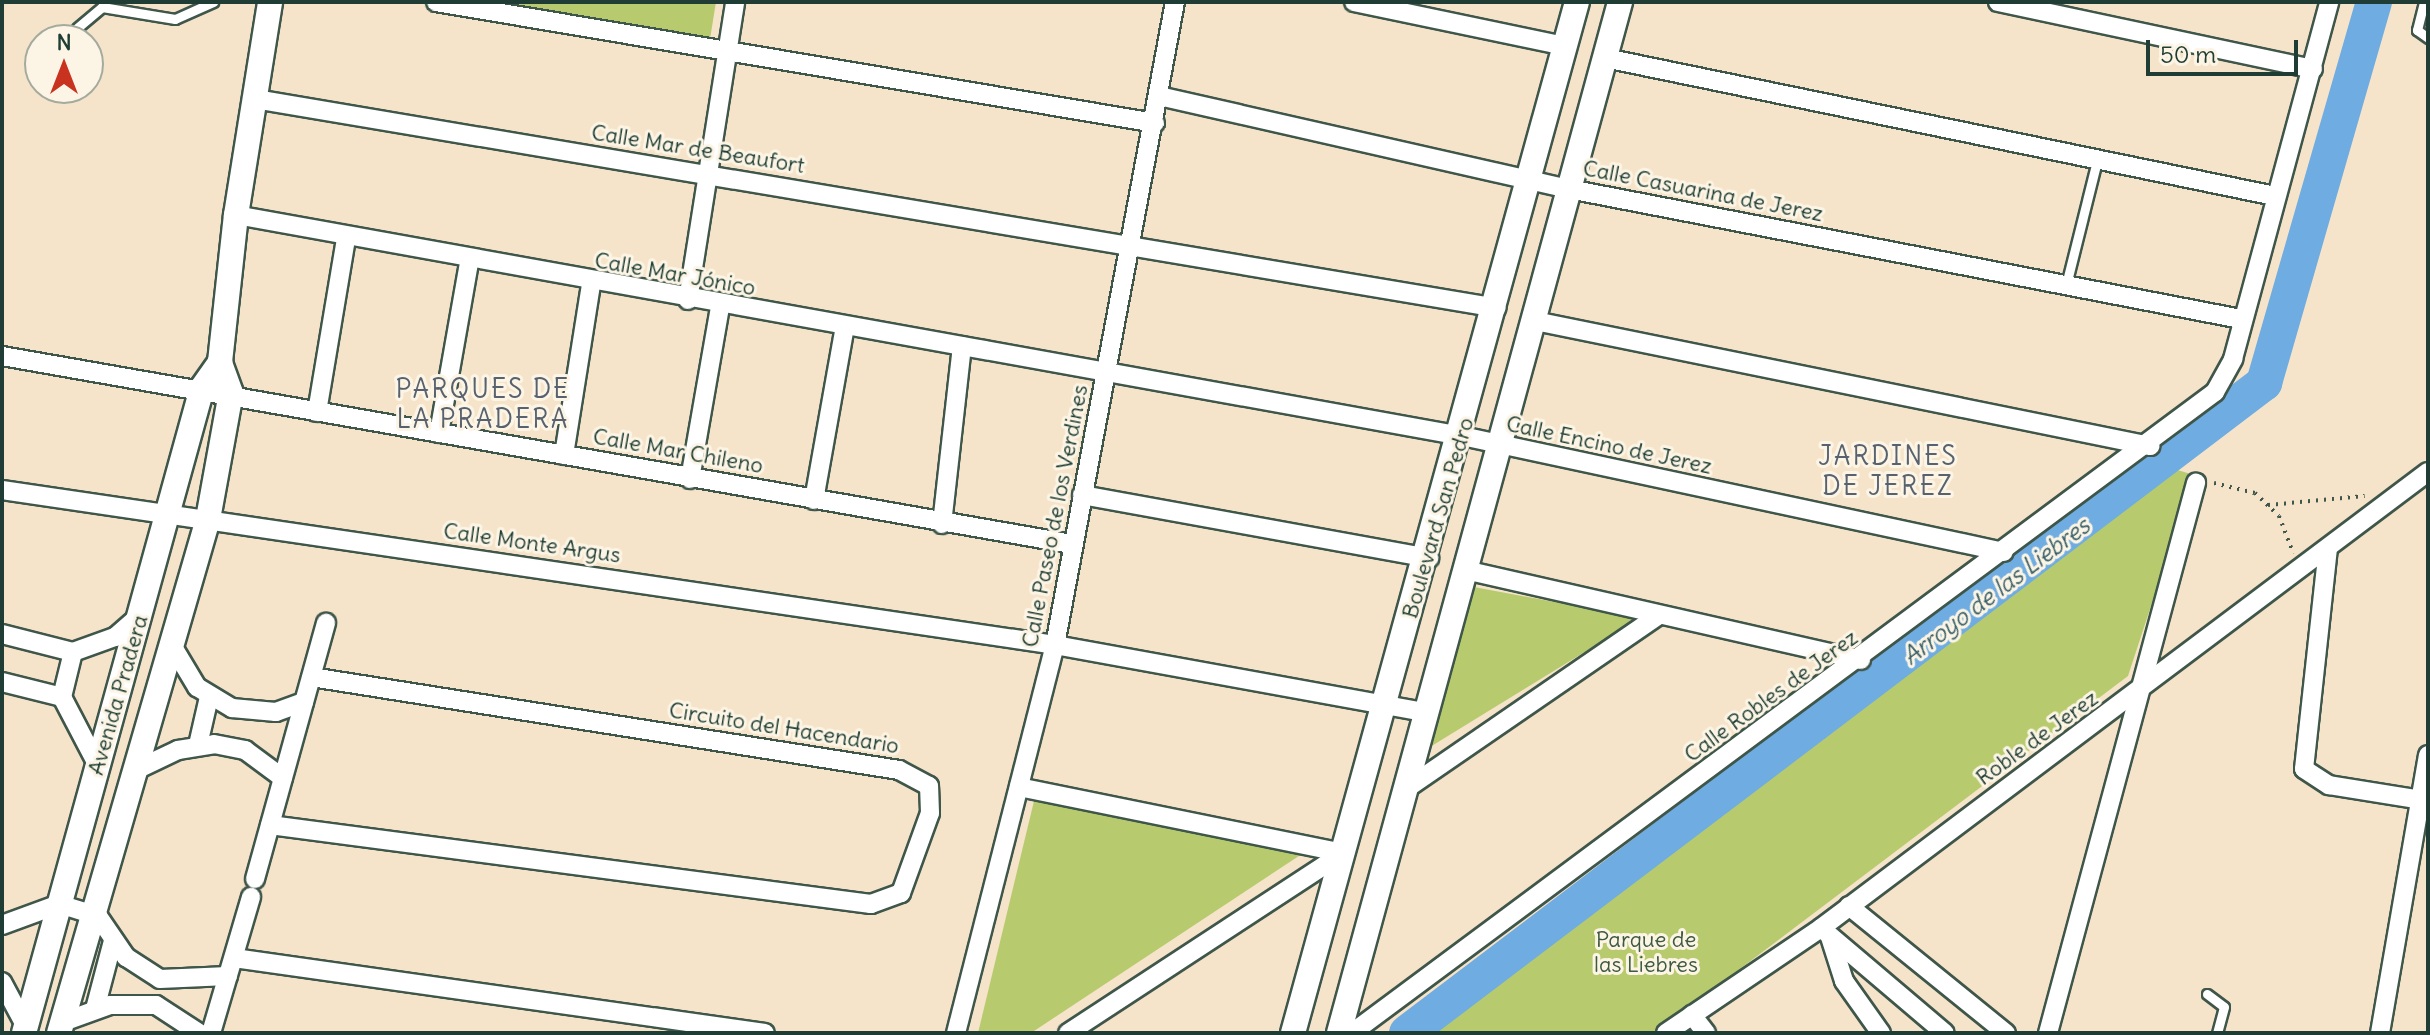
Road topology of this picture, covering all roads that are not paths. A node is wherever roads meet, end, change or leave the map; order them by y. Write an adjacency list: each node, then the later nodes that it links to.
1 (213, 2): 12 (lane)
2 (269, 2): 19 (street, Avenida Pradera)
3 (436, 2): 15 (street)
4 (735, 2): 15 (street)
5 (1175, 2): 18 (street, Calle Paseo de los Verdines)
6 (1354, 2): 14 (street)
7 (1577, 2): 14 (street, Boulevard San Pedro)
8 (1620, 2): 16 (street, Boulevard San Pedro)
9 (1998, 2): 17 (street)
10 (2329, 2): 17 (street)
11 (2424, 2): 13 (lane)
12 (82, 24)
13 (2428, 38)
14 (1565, 46): 23 (street, Boulevard San Pedro)
15 (727, 47): 20 (street); 22 (street)
16 (1605, 58): 21 (street); 24 (street, Boulevard San Pedro)
17 (2313, 69): 25 (street)
18 (1159, 96): 20 (street, Calle Paseo de los Verdines); 23 (street, Calle Casuarina de Jerez)
19 (255, 99): 22 (street, Calle Mar de Beaufort); 26 (street, Avenida Pradera)
20 (1155, 123): 28 (street, Calle Paseo de los Verdines)
21 (2097, 161): 25 (street); 31 (lane)
22 (707, 175): 28 (street, Calle Mar de Beaufort); 32 (street)
23 (1529, 179): 24 (street, Calle Casuarina de Jerez); 34 (street, Boulevard San Pedro)
24 (1569, 189): 31 (street, Calle Casuarina de Jerez); 36 (street, Boulevard San Pedro)
25 (2275, 196): 35 (street)
26 (236, 215): 27 (street, Calle Mar Jónico); 40 (street, Avenida Pradera)
27 (346, 238): 29 (street, Calle Mar Jónico); 44 (street)
28 (1134, 244): 34 (street, Calle Mar de Beaufort); 41 (street, Calle Paseo de los Verdines)
29 (469, 262): 30 (street, Calle Mar Jónico); 45 (street)
30 (591, 284): 32 (street, Calle Mar Jónico); 49 (street)
31 (2066, 285): 35 (street, Calle Casuarina de Jerez)
32 (688, 300): 33 (street, Calle Mar Jónico)
33 (720, 307): 37 (street, Calle Mar Jónico); 51 (street)
34 (1497, 308): 46 (street, Boulevard San Pedro)
35 (2241, 319): 47 (street, Calle Robles de Jerez)
36 (1535, 321): 47 (street); 48 (street, Boulevard San Pedro)
37 (845, 326): 38 (street, Calle Mar Jónico); 55 (street)
38 (962, 346): 41 (street, Calle Mar Jónico); 58 (street)
39 (2, 356): 42 (street, Calle Mar Chileno)
40 (220, 362): 42 (street, Avenida Pradera); 43 (street, Avenida Pradera)
41 (1108, 370): 46 (street, Calle Encino de Jerez); 54 (street, Calle Paseo de los Verdines)
42 (202, 388): 43 (street, Calle Mar Chileno); 56 (street, Avenida Pradera)
43 (231, 393): 44 (street, Calle Mar Chileno); 57 (street, Avenida Pradera)
44 (317, 412): 45 (street, Calle Mar Chileno)
45 (439, 433): 49 (street, Calle Mar Chileno)
46 (1462, 436): 48 (street, Calle Encino de Jerez); 62 (street, Boulevard San Pedro)
47 (2150, 446): 61 (street, Calle Robles de Jerez)
48 (1502, 447): 61 (street, Calle Encino de Jerez); 63 (street, Boulevard San Pedro)
49 (564, 455): 51 (street, Calle Mar Chileno)
50 (2428, 472): 60 (street, Roble de Jerez)
51 (690, 479): 55 (street, Calle Mar Chileno)
52 (2196, 483): 74 (street)
53 (2, 490): 56 (street, Calle Monte Argus)
54 (1082, 495): 59 (street, Calle Paseo de los Verdines); 62 (street)
55 (814, 500): 58 (street, Calle Mar Chileno)
56 (168, 513): 57 (street, Calle Monte Argus); 64 (street, Avenida Pradera)
57 (208, 519): 68 (street, Calle Monte Argus); 69 (street, Avenida Pradera)
58 (942, 524): 59 (street, Calle Mar Chileno)
59 (1071, 544): 68 (street, Calle Paseo de los Verdines)
60 (2328, 548): 74 (street, Roble de Jerez); 87 (street)
61 (2004, 552): 71 (street, Calle Robles de Jerez)
62 (1429, 558): 78 (street, Boulevard San Pedro)
63 (1465, 570): 65 (street); 79 (street, Boulevard San Pedro)
64 (140, 615): 70 (street); 82 (street, Avenida Pradera)
65 (1658, 616): 71 (street); 86 (street)
66 (326, 623): 72 (street)
67 (2, 634): 70 (street)
68 (1055, 645): 78 (street, Calle Monte Argus); 85 (street, Calle Paseo de los Verdines)
69 (173, 647): 76 (street); 83 (street, Avenida Pradera)
70 (73, 652): 75 (street)
71 (1861, 660): 110 (street, Calle Robles de Jerez)
72 (311, 677): 77 (street); 88 (street, Circuito del Hacendario)
73 (2, 682): 75 (street)
74 (2139, 692): 91 (street, Roble de Jerez); 116 (street)
75 (62, 697): 82 (street)
76 (209, 697): 77 (street); 80 (street)
77 (304, 702): 84 (street)
78 (1384, 704): 79 (street, Calle Monte Argus); 89 (street, Boulevard San Pedro)
79 (1424, 712): 86 (street, Boulevard San Pedro)
80 (198, 745): 83 (street); 84 (street)
81 (2428, 755): 87 (street)
82 (98, 766): 90 (street, Avenida Pradera)
83 (138, 769): 92 (street, Avenida Pradera)
84 (283, 778): 88 (street)
85 (1019, 787): 89 (street); 106 (street, Calle Paseo de los Verdines)
86 (1403, 791): 109 (street, Boulevard San Pedro)
87 (2424, 801): 118 (street)
88 (270, 825): 96 (street)
89 (1343, 853): 107 (street); 108 (street, Boulevard San Pedro)
90 (59, 904): 92 (street); 93 (street); 102 (street, Avenida Pradera)
91 (1849, 906): 94 (street, Roble de Jerez); 115 (street)
92 (98, 916): 95 (street); 101 (street, Avenida Pradera)
93 (2, 925)
94 (1826, 933): 100 (street, Roble de Jerez); 113 (street); 114 (street)
95 (113, 941): 96 (street); 99 (street)
96 (231, 967): 104 (street); 105 (street)
97 (2, 982): 102 (street)
98 (2207, 994): 117 (lane)
99 (95, 1009): 101 (street); 103 (street)
100 (1692, 1015): 111 (street, Roble de Jerez); 112 (street)
101 (61, 1028)
102 (25, 1030)
103 (199, 1033)
104 (211, 1033)
105 (765, 1033)
106 (956, 1033)
107 (1068, 1033)
108 (1293, 1033)
109 (1339, 1033)
110 (1352, 1033)
111 (1666, 1033)
112 (1706, 1033)
113 (1881, 1033)
114 (1945, 1033)
115 (2006, 1033)
116 (2048, 1033)
117 (2217, 1033)
118 (2380, 1033)

